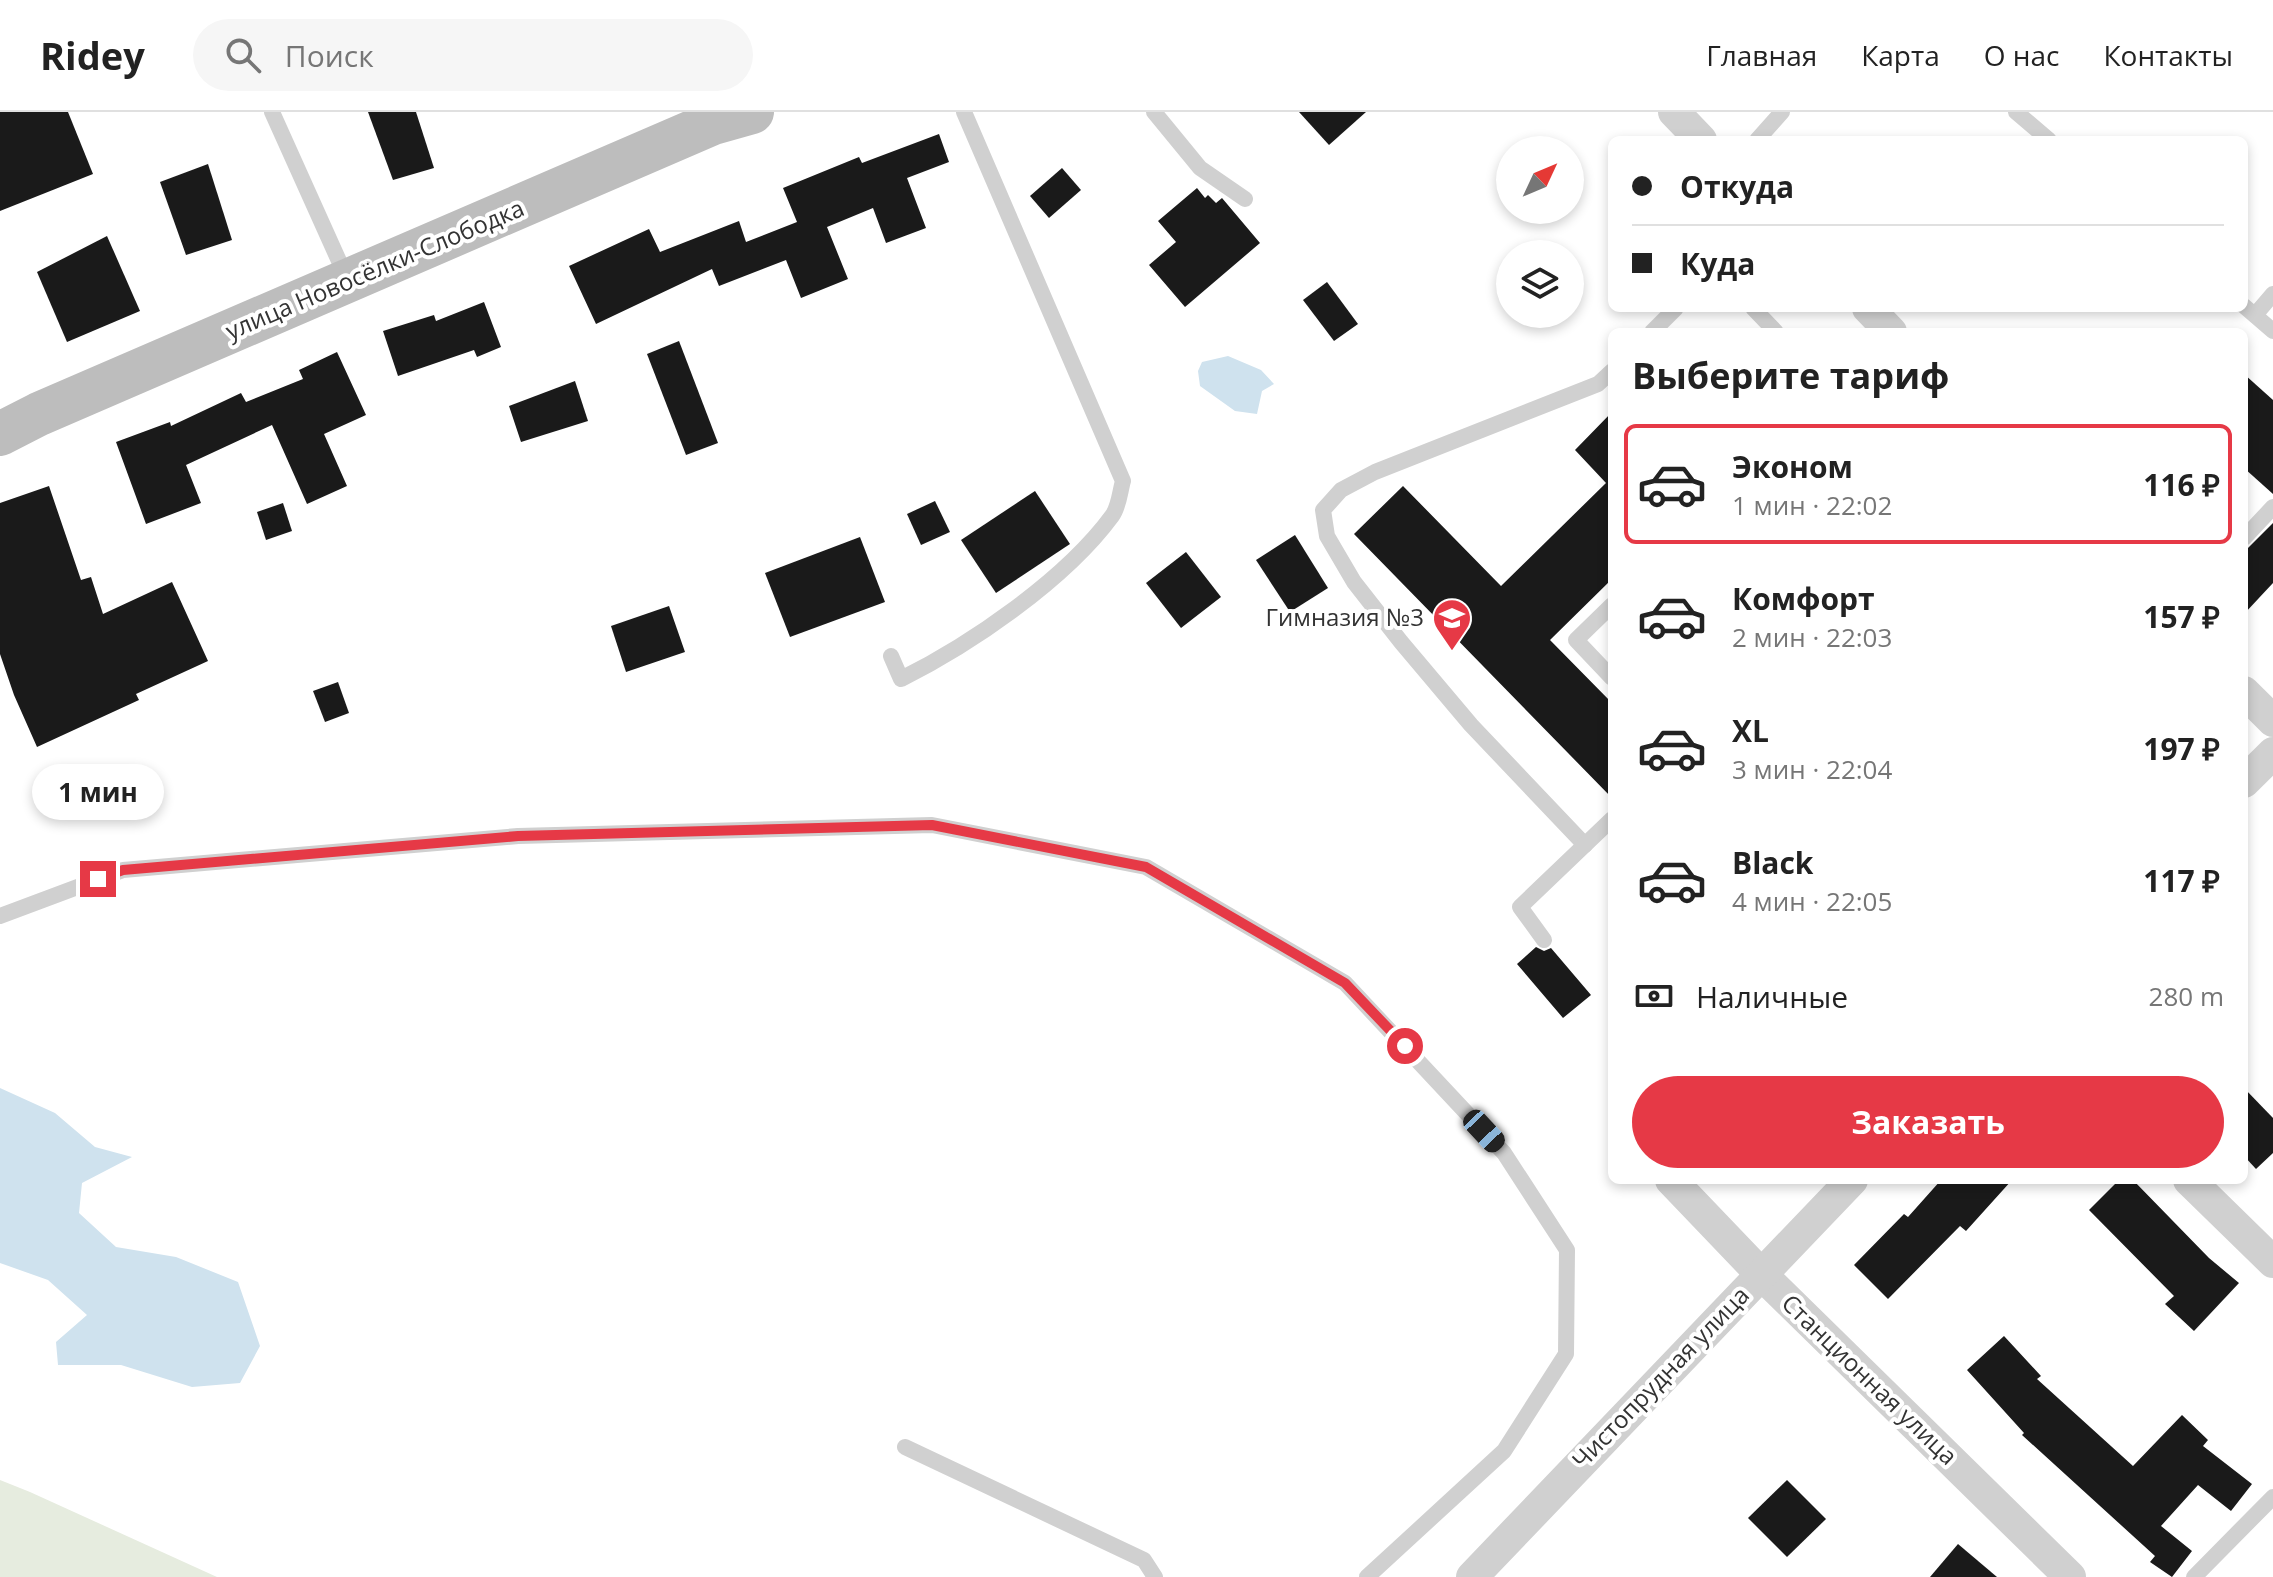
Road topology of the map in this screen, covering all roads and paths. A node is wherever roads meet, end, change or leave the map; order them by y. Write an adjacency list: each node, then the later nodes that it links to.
1 (272, 112): 12 (lane)
2 (752, 112): 12 (main road, улица Новосёлки-Слободка)
3 (964, 112): 27 (lane)
4 (1154, 112): 11 (lane)
5 (1674, 112): 8 (street)
6 (1782, 112): 9 (lane)
7 (2016, 112): 10 (lane)
8 (1697, 136)
9 (1761, 136)
10 (2044, 136)
11 (1245, 199)
12 (349, 282): 23 (main road, улица Новосёлки-Слободка)
13 (2273, 294): 14 (lane)
14 (2249, 311): 21 (lane)
15 (1672, 312): 18 (lane)
16 (1757, 312): 19 (lane)
17 (1872, 312): 20 (street)
18 (1656, 328)
19 (1772, 328)
20 (1887, 328)
21 (2273, 331)
22 (1608, 375): 34 (lane)
23 (0, 434)
24 (2273, 507): 25 (lane)
25 (2248, 534)
26 (1608, 609): 28 (lane)
27 (891, 656)
28 (1608, 674)
29 (2248, 696): 30 (street)
30 (2273, 721)
31 (2273, 753): 32 (street)
32 (2248, 778)
33 (1608, 823): 34 (lane)
34 (1585, 845): 36 (lane)
35 (0, 916): 45 (lane)
36 (1544, 940)
37 (1675, 1184): 41 (street, Станционная улица)
38 (1848, 1184): 41 (street, Чистопрудная улица)
39 (2193, 1184): 40 (street)
40 (2273, 1262)
41 (1760, 1273): 46 (street, Чистопрудная улица); 47 (street, Станционная улица)
42 (905, 1447): 44 (lane)
43 (2273, 1497): 48 (lane)
44 (1155, 1577)
45 (1367, 1577)
46 (1472, 1577)
47 (2070, 1577)
48 (2194, 1577)

